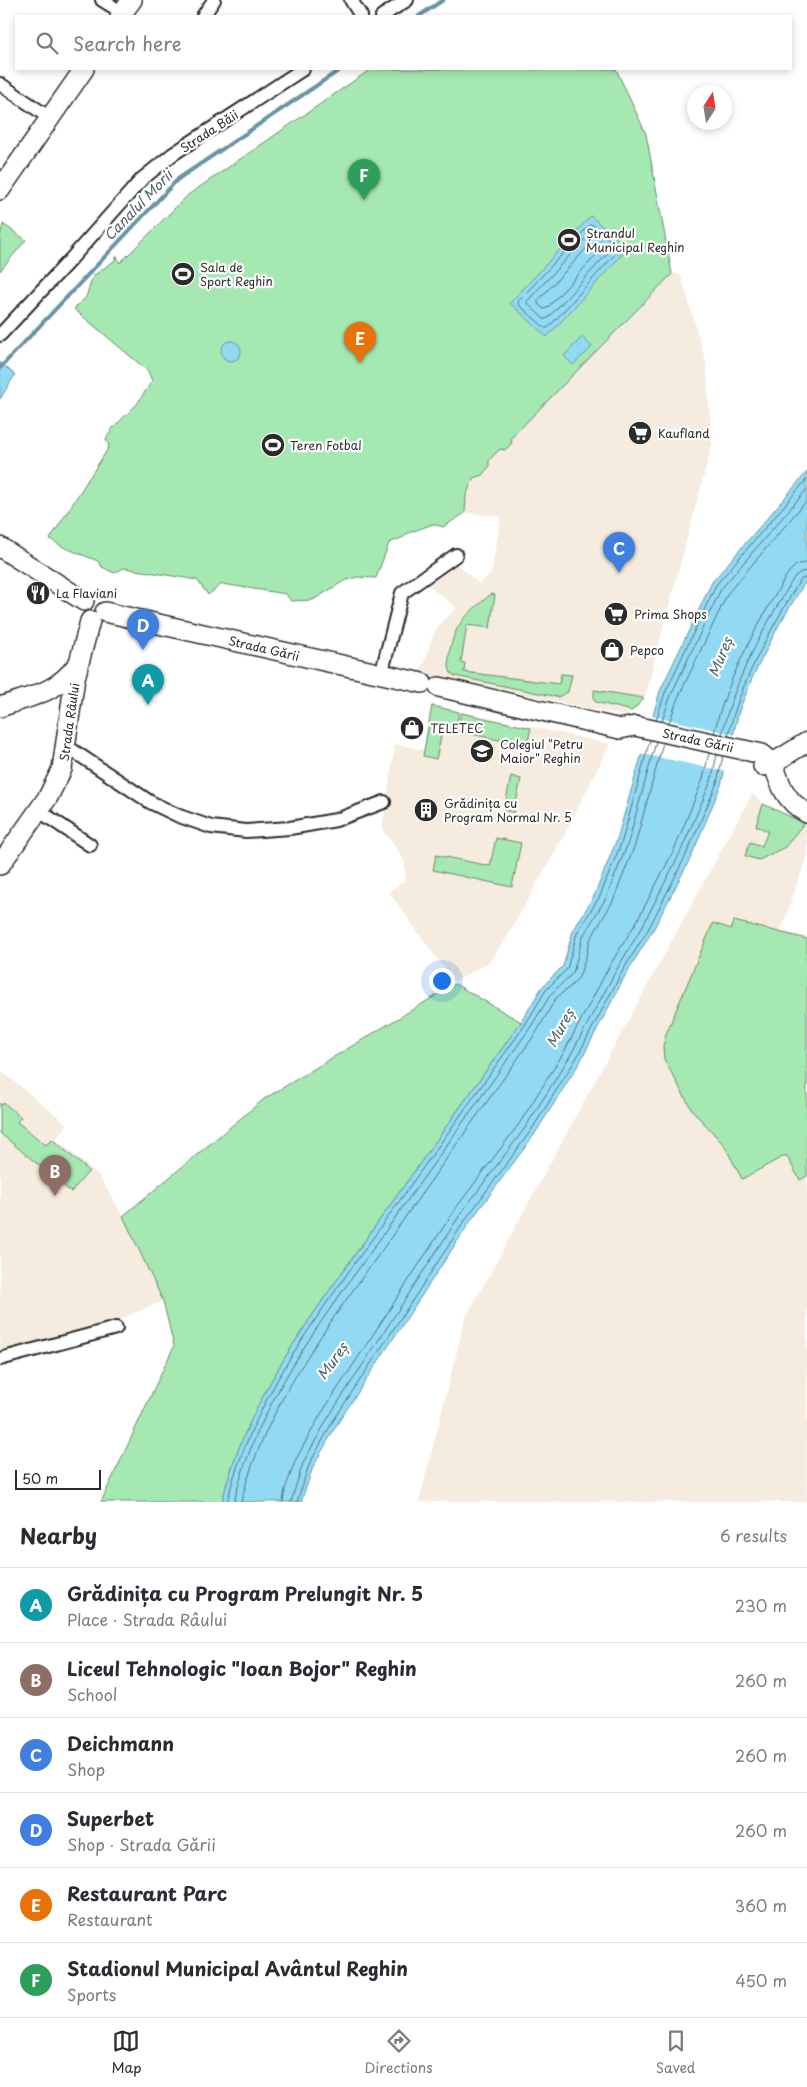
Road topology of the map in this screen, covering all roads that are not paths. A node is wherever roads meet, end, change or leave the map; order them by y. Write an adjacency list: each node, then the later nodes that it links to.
1 (102, 0): 5 (street)
2 (214, 0): 6 (street)
3 (351, 0): 7 (street)
4 (407, 0): 8 (street)
5 (125, 10)
6 (204, 15)
7 (360, 15)
8 (384, 15)
9 (83, 70): 12 (main road)
10 (301, 70): 14 (street, Strada Băii)
11 (0, 84): 12 (street)
12 (50, 118): 13 (main road)
13 (0, 190)
14 (0, 335)
15 (0, 547): 17 (main road)
16 (456, 555): 19 (street)
17 (98, 616): 18 (main road, Strada Râului); 19 (main road, Strada Gării)
18 (77, 664): 20 (main road); 22 (main road, Strada Râului)
19 (381, 674): 23 (main road, Strada Gării)
20 (0, 707)
21 (807, 742): 23 (main road)
22 (66, 746): 24 (street); 25 (main road, Strada Râului)
23 (765, 761): 26 (main road)
24 (384, 802)
25 (38, 810): 27 (street); 28 (main road, Strada Râului)
26 (807, 813)
27 (90, 845)
28 (0, 865)
29 (116, 1328): 30 (street)
30 (0, 1359)

